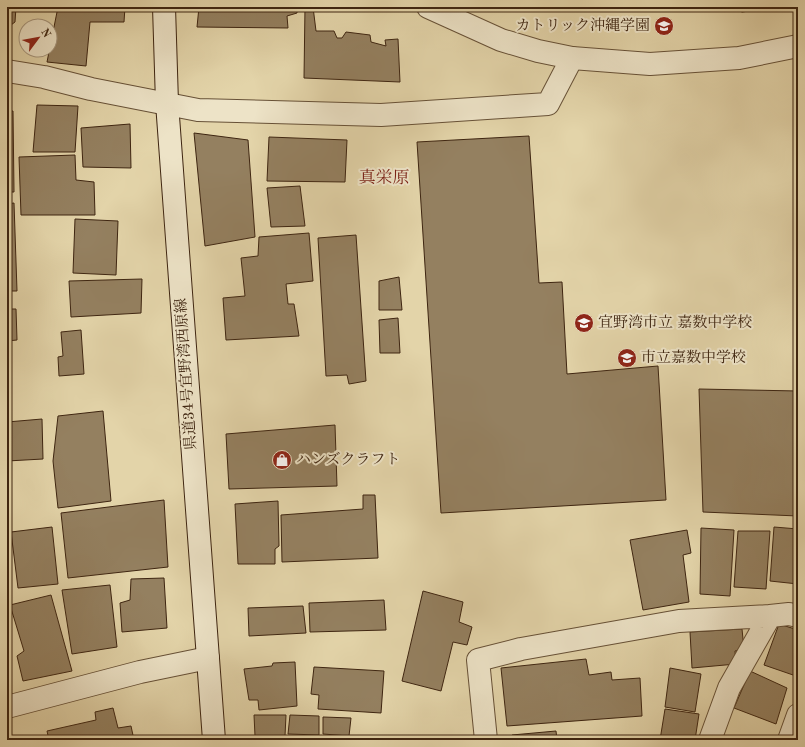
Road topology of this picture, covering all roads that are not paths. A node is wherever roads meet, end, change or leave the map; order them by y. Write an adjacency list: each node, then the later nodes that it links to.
1 (164, 7): 6 (street, 県道34号宜野湾西原線)
2 (430, 8): 4 (street)
3 (798, 46): 4 (street)
4 (572, 58): 6 (street)
5 (7, 71): 6 (street)
6 (167, 103): 9 (street, 県道34号宜野湾西原線)
7 (770, 616): 8 (street); 13 (street); 14 (street)
8 (798, 616)
9 (208, 658): 10 (street); 12 (street, 県道34号宜野湾西原線)
10 (7, 707)
11 (798, 715): 15 (street)
12 (214, 740)
13 (486, 740)
14 (710, 740)
15 (789, 740)

